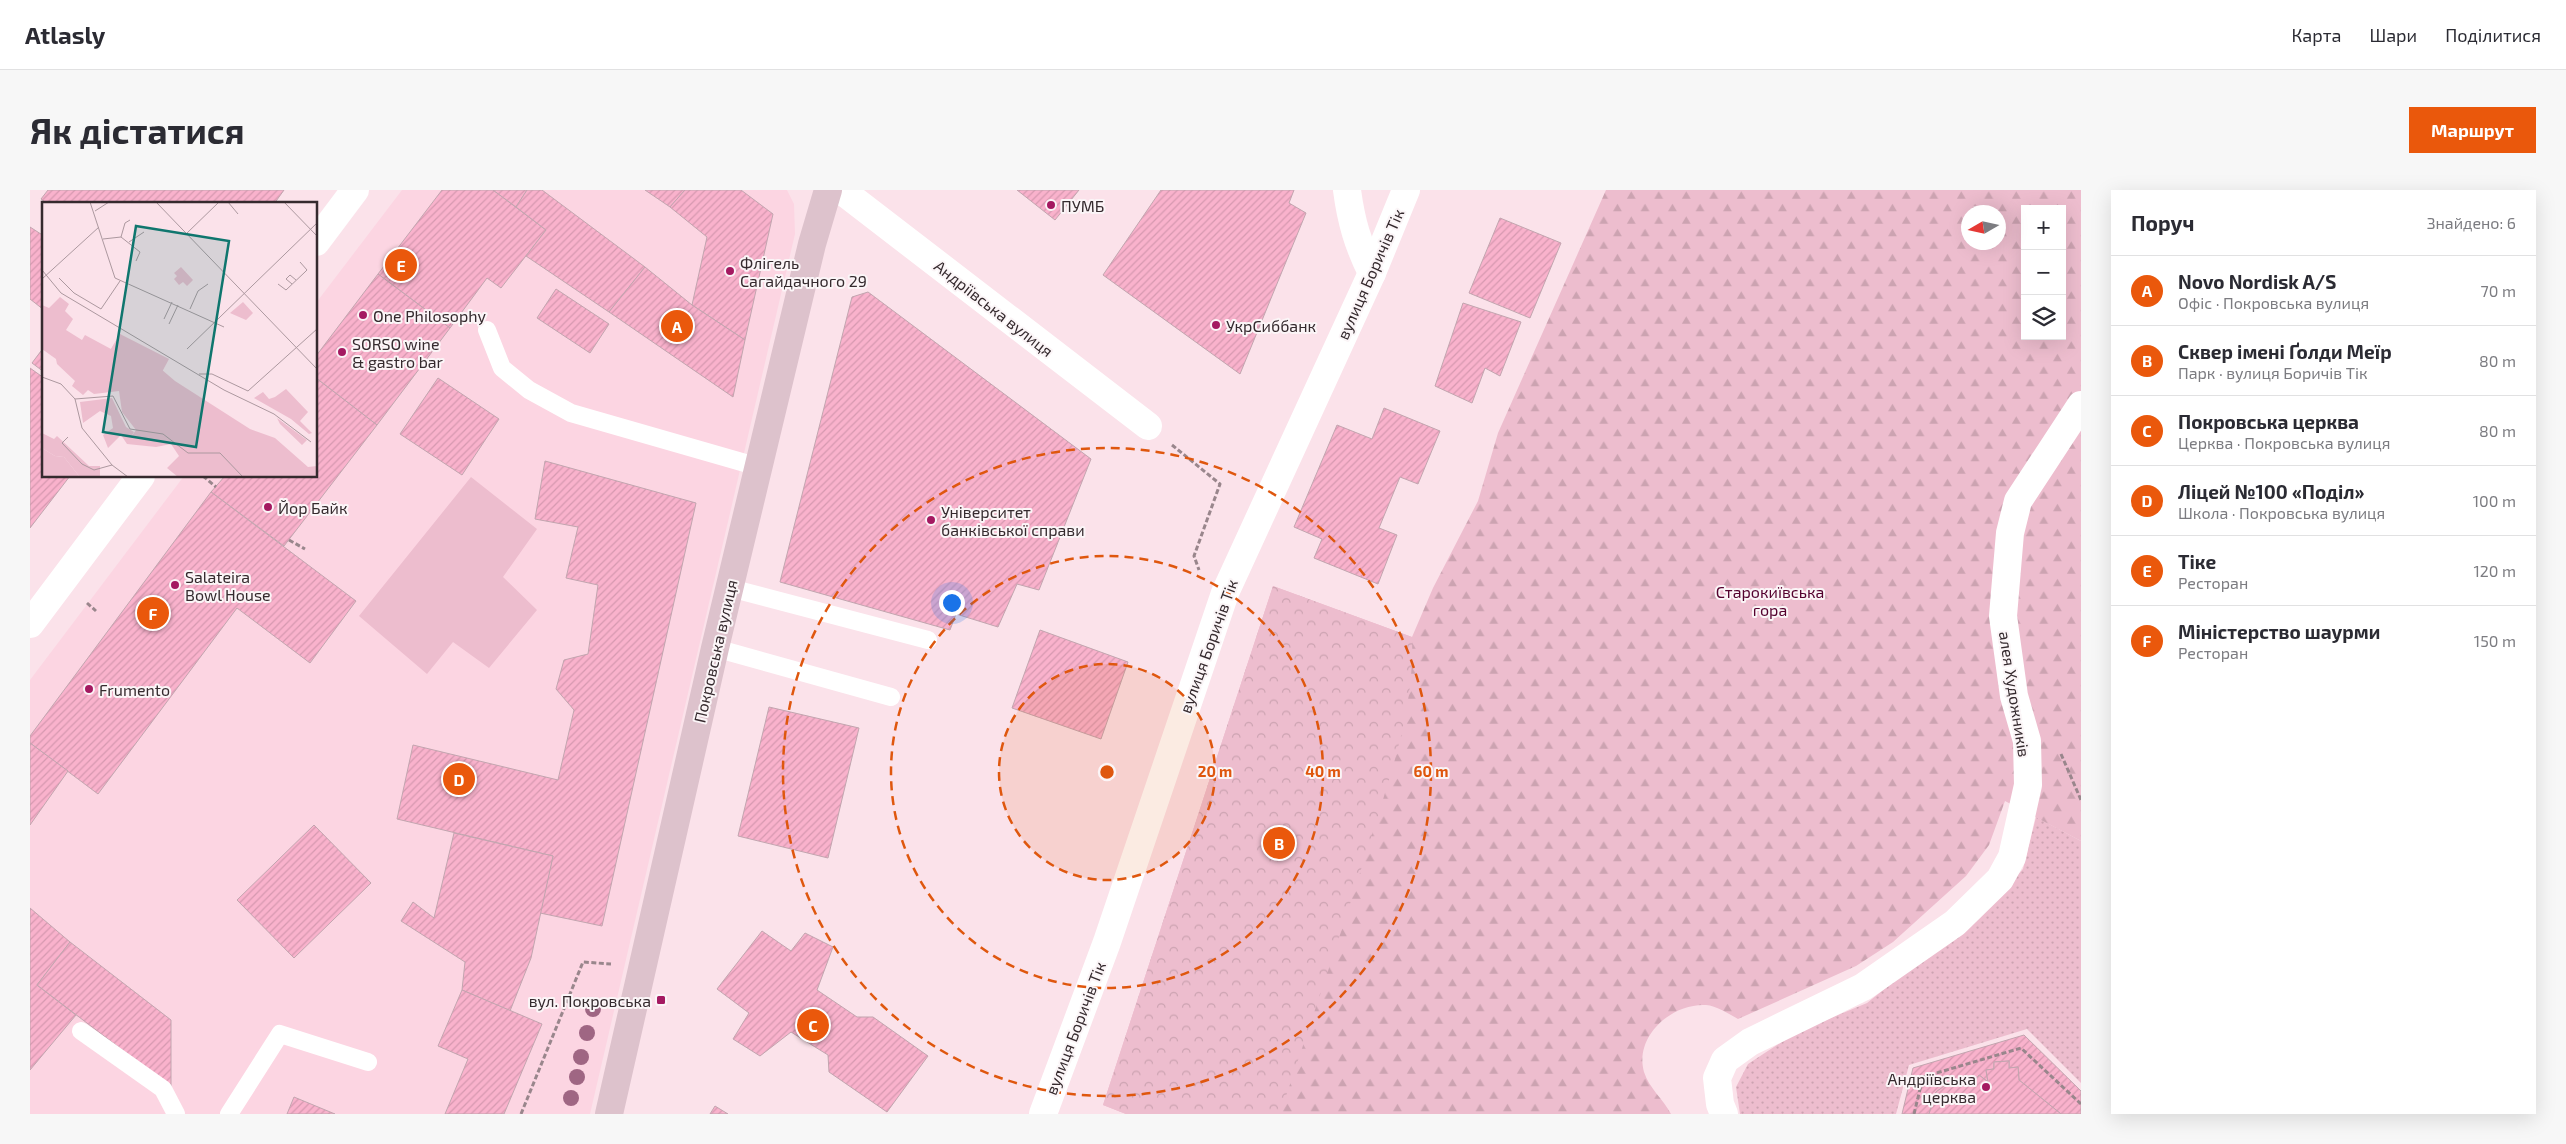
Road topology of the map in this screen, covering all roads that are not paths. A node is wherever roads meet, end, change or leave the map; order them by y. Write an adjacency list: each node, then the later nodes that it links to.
1 (355, 190): 6 (street)
2 (828, 190): 11 (street, Покровська вулиця)
3 (840, 190): 10 (street, Андріївська вулиця)
4 (1347, 190): 7 (street)
5 (1406, 190): 7 (street, вулиця Боричів Тік)
6 (318, 239)
7 (1372, 273): 23 (street, вулиця Боричів Тік)
8 (487, 330): 11 (lane)
9 (2081, 405): 24 (street, алея Художників)
10 (1148, 426)
11 (758, 467): 13 (street, Покровська вулиця)
12 (139, 478): 14 (street)
13 (730, 588): 15 (lane); 16 (street, Покровська вулиця)
14 (32, 618)
15 (928, 640)
16 (716, 648): 17 (lane); 22 (street, Покровська вулиця)
17 (891, 697)
18 (81, 1031): 20 (lane)
19 (368, 1062): 21 (lane)
20 (176, 1114)
21 (229, 1114)
22 (608, 1114)
23 (1043, 1114)
24 (1724, 1114)

